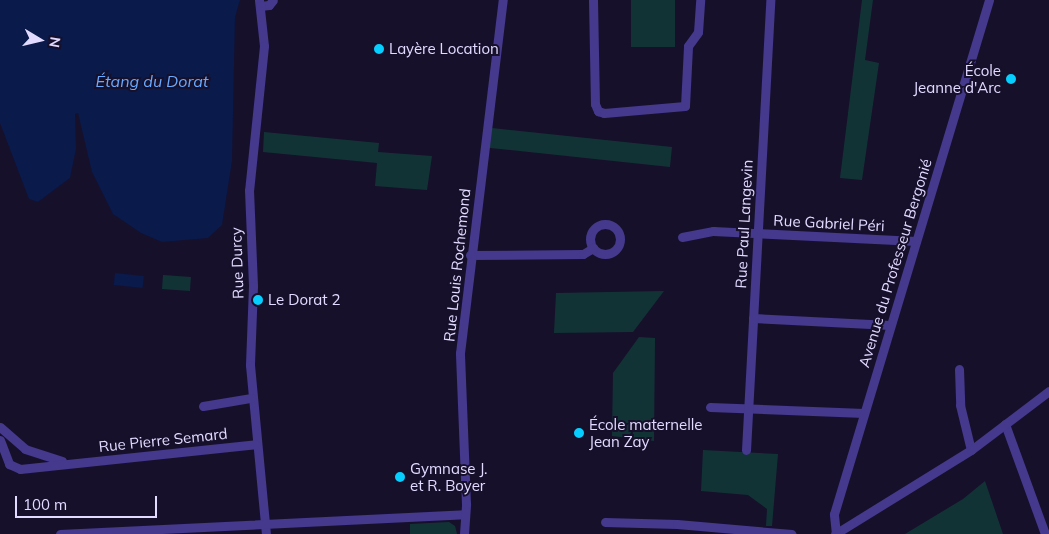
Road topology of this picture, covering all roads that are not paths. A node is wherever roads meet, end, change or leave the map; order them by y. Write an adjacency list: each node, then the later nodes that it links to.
1 (273, 0): 7 (street, Rue Durcy)
2 (503, 0): 12 (street, Rue Louis Rochemond)
3 (593, 0): 4 (street)
4 (700, 0)
5 (770, 0): 8 (street, Rue Paul Langevin)
6 (989, 0): 10 (street, Avenue du Professeur Bergonié)
7 (260, 3): 17 (street, Rue Durcy)
8 (756, 234): 9 (street, Rue Gabriel Péri); 10 (street, Rue Gabriel Péri); 13 (street, Rue Paul Langevin)
9 (682, 237)
10 (916, 240): 14 (street, Avenue du Professeur Bergonié)
11 (593, 248): 12 (street)
12 (470, 255): 29 (street, Rue Louis Rochemond)
13 (753, 318): 14 (street); 20 (street, Rue Paul Langevin)
14 (890, 325): 21 (street, Avenue du Professeur Bergonié)
15 (959, 369): 27 (street)
16 (1049, 391): 22 (street)
17 (251, 398): 18 (street); 25 (street, Rue Durcy)
18 (203, 406)
19 (710, 407): 20 (street)
20 (748, 409): 21 (street); 26 (street, Rue Paul Langevin)
21 (864, 413): 37 (street, Avenue du Professeur Bergonié)
22 (1005, 424): 27 (street); 30 (street)
23 (0, 427): 28 (street, Rue Pierre Semard)
24 (0, 440): 28 (street, Rue Pierre Semard)
25 (256, 444): 28 (street, Rue Pierre Semard); 32 (street, Rue Durcy)
26 (746, 450)
27 (971, 450): 37 (street)
28 (72, 463)
29 (465, 514): 32 (street); 35 (street, Rue Louis Rochemond)
30 (1045, 519): 38 (street)
31 (605, 522): 36 (street)
32 (265, 530): 33 (street)
33 (216, 531): 34 (street)
34 (60, 534)
35 (464, 534)
36 (792, 534)
37 (836, 534)
38 (1045, 534)

